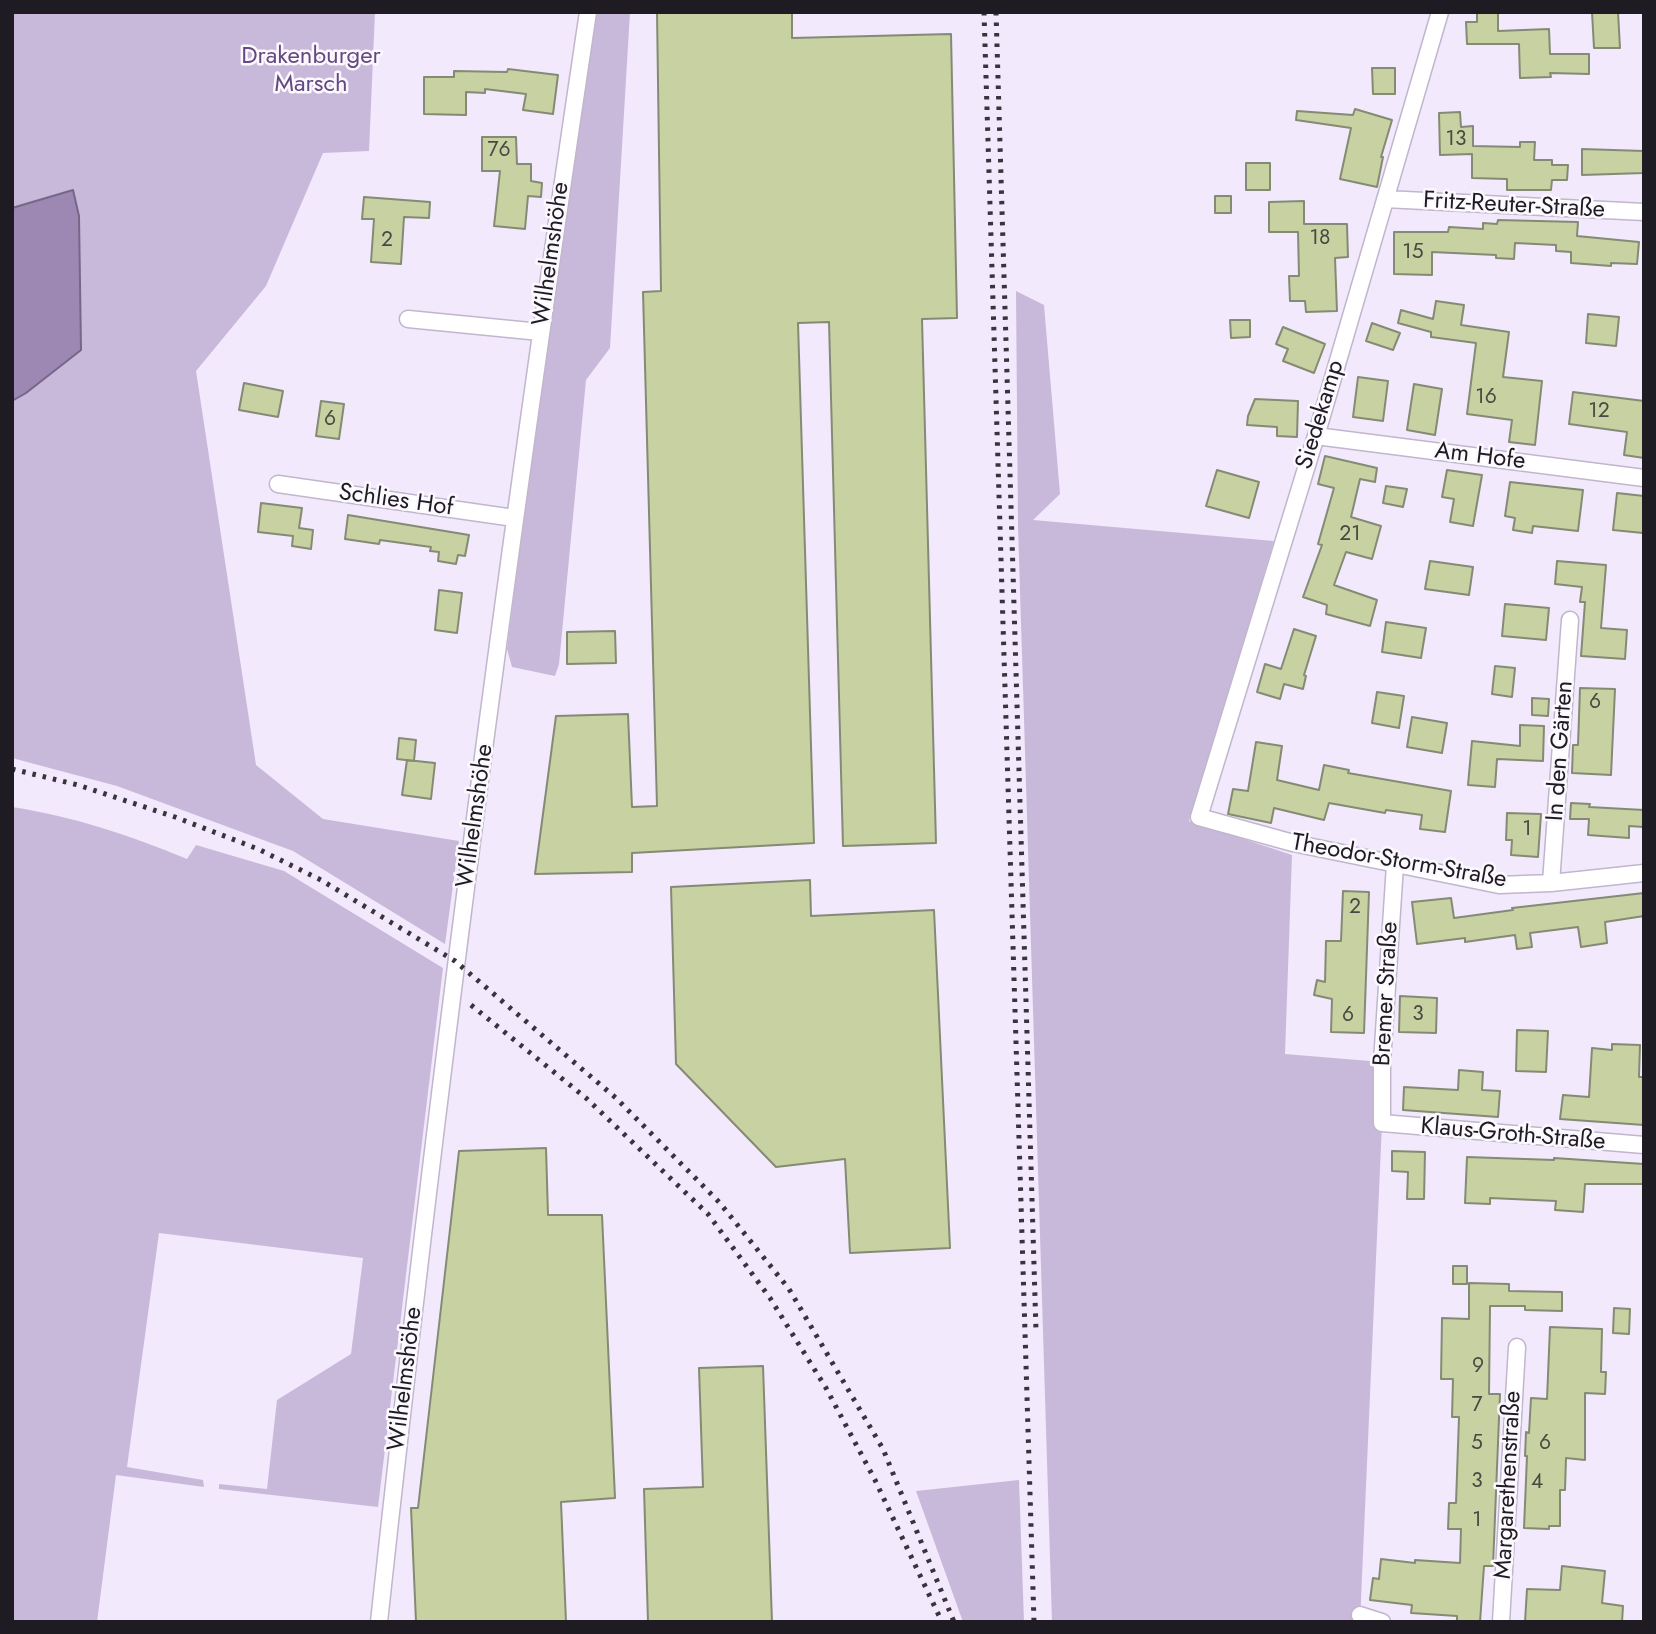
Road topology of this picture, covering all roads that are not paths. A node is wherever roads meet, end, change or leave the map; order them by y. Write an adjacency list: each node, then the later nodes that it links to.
1 (588, 12): 6 (street, Wilhelmshöhe)
2 (1440, 12): 3 (street, Siedekamp)
3 (1385, 199): 4 (street, Fritz-Reuter-Straße); 7 (street, Siedekamp)
4 (1644, 212)
5 (408, 319): 6 (street)
6 (540, 332): 10 (street, Wilhelmshöhe)
7 (1315, 436): 8 (street, Am Hofe); 12 (street, Siedekamp)
8 (1644, 478)
9 (278, 484): 10 (street, Schlies Hof)
10 (514, 517): 20 (street, Wilhelmshöhe)
11 (1570, 620): 15 (street, In den Gärten)
12 (1199, 817): 13 (street, Theodor-Storm-Straße)
13 (1395, 865): 15 (street, Theodor-Storm-Straße); 16 (street, Bremer Straße)
14 (1644, 873): 15 (street, Theodor-Storm-Straße)
15 (1551, 883)
16 (1382, 1123): 17 (street, Klaus-Groth-Straße)
17 (1644, 1145)
18 (1517, 1347): 22 (street, Margarethenstraße)
19 (1360, 1615): 21 (street)
20 (379, 1622)
21 (1382, 1622)
22 (1501, 1622)

